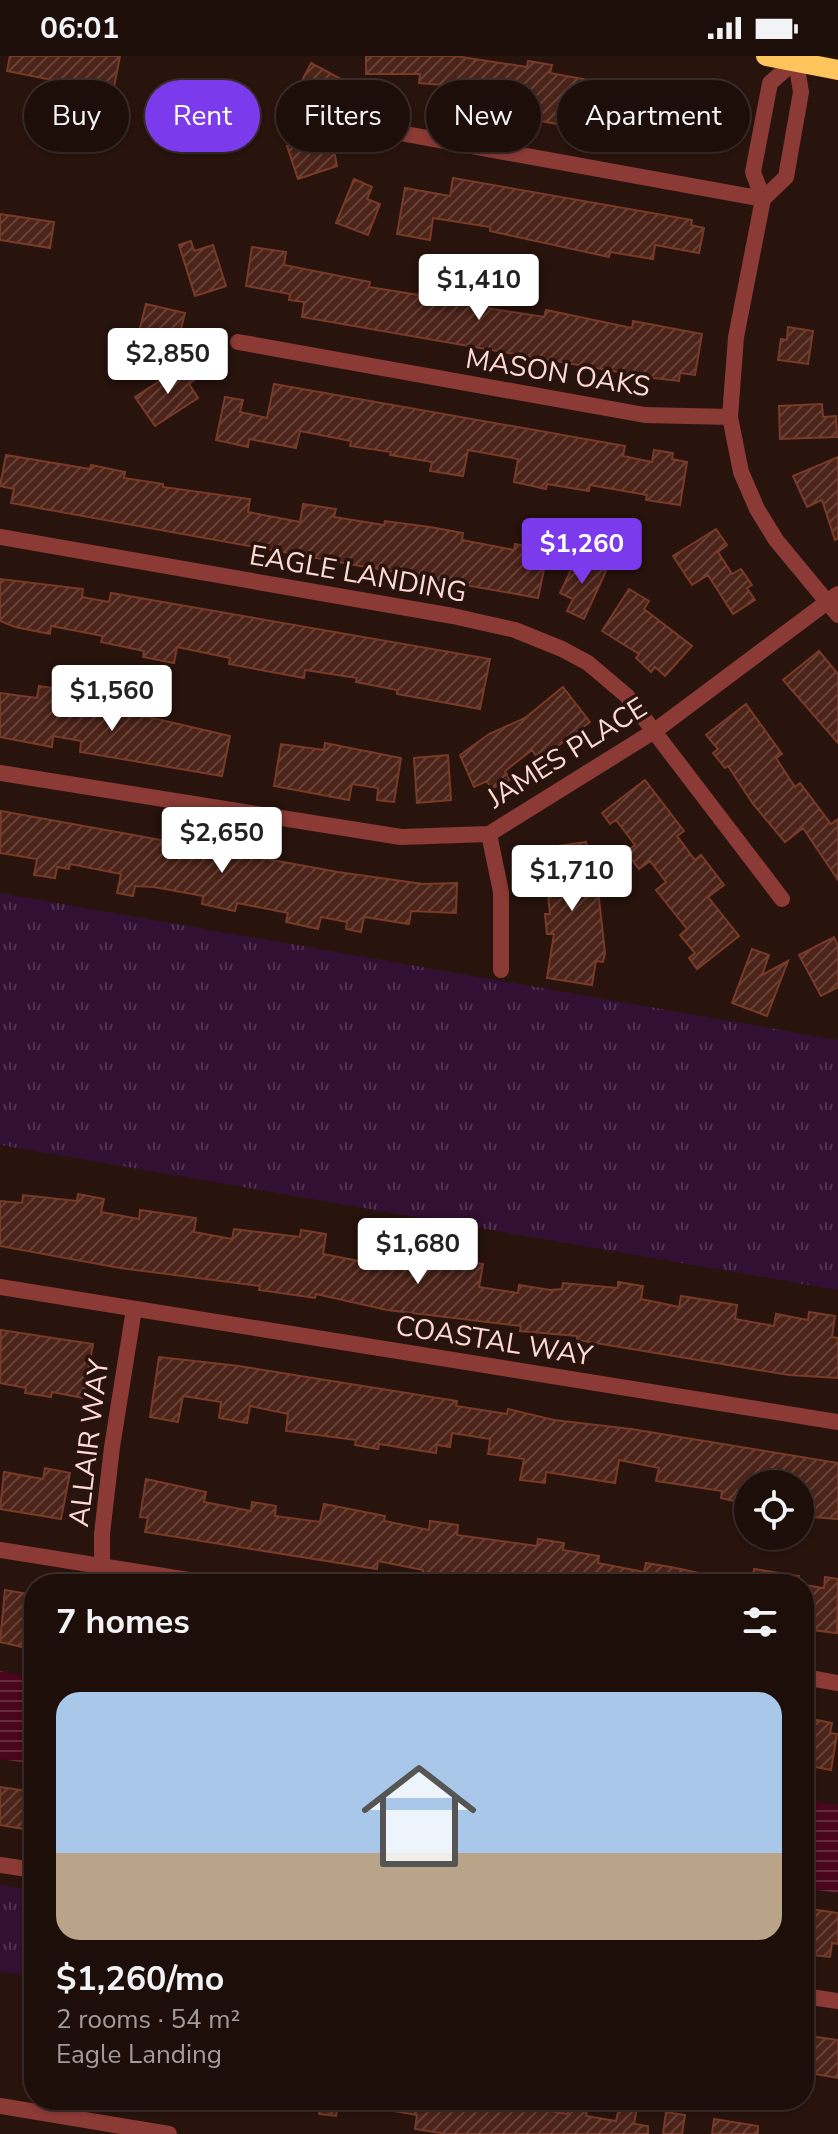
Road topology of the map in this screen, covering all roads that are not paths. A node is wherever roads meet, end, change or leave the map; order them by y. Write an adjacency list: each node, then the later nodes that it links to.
1 (766, 56): 2 (main road)
2 (795, 59): 3 (main road); 5 (street); 5 (street)
3 (838, 70)
4 (410, 135): 5 (street)
5 (763, 199): 7 (street)
6 (238, 342): 7 (street, MASON OAKS)
7 (730, 417): 9 (street)
8 (0, 537): 11 (street, EAGLE LANDING)
9 (832, 597): 10 (street); 11 (street, JAMES PLACE)
10 (838, 615)
11 (656, 730): 13 (street, JAMES PLACE); 14 (street, EAGLE LANDING)
12 (0, 773): 13 (street, JAMES PLACE)
13 (489, 834): 15 (street)
14 (782, 899)
15 (501, 970)
16 (0, 1287): 17 (street, COASTAL WAY)
17 (134, 1309): 18 (street, COASTAL WAY); 20 (street, ALLAIR WAY)
18 (838, 1422)
19 (0, 1550): 20 (street)
20 (103, 1566): 21 (street, ALLAIR WAY); 22 (street)
21 (103, 1574)
22 (152, 1574)
23 (814, 1679): 24 (street)
24 (838, 1683)
25 (0, 1865): 26 (street)
26 (24, 1869)
27 (814, 1997): 28 (street)
28 (838, 2001)
29 (0, 2106): 30 (street)
30 (24, 2110)
31 (24, 2110): 32 (street)
32 (169, 2134)

